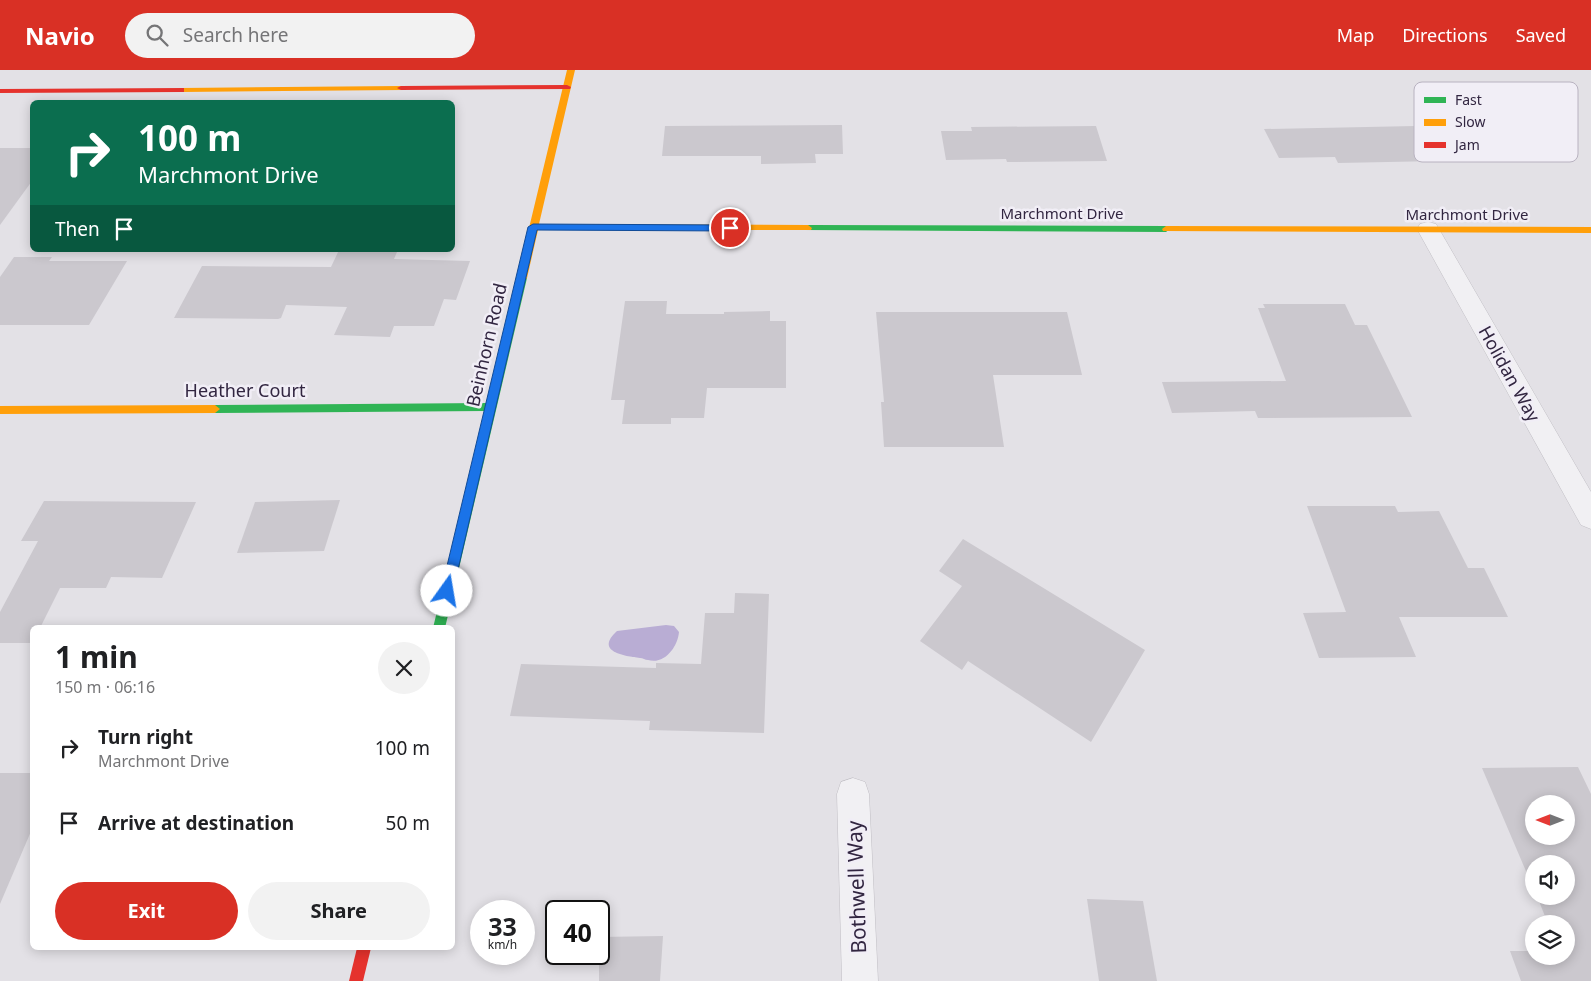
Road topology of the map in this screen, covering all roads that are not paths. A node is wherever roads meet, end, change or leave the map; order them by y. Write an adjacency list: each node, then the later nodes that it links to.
1 (571, 70): 2 (street, Beinhorn Road)
2 (567, 87): 3 (street); 4 (street, Beinhorn Road)
3 (0, 91)
4 (533, 227): 5 (street, Marchmont Drive); 7 (street, Beinhorn Road)
5 (1428, 229): 6 (street, Marchmont Drive); 9 (street, Holidan Way)
6 (1591, 230)
7 (490, 407): 8 (street, Heather Court); 10 (street, Beinhorn Road)
8 (0, 410)
9 (1591, 517)
10 (440, 625)
11 (853, 794): 14 (street, Bothwell Way)
12 (364, 950): 13 (street)
13 (356, 981)
14 (860, 981)

